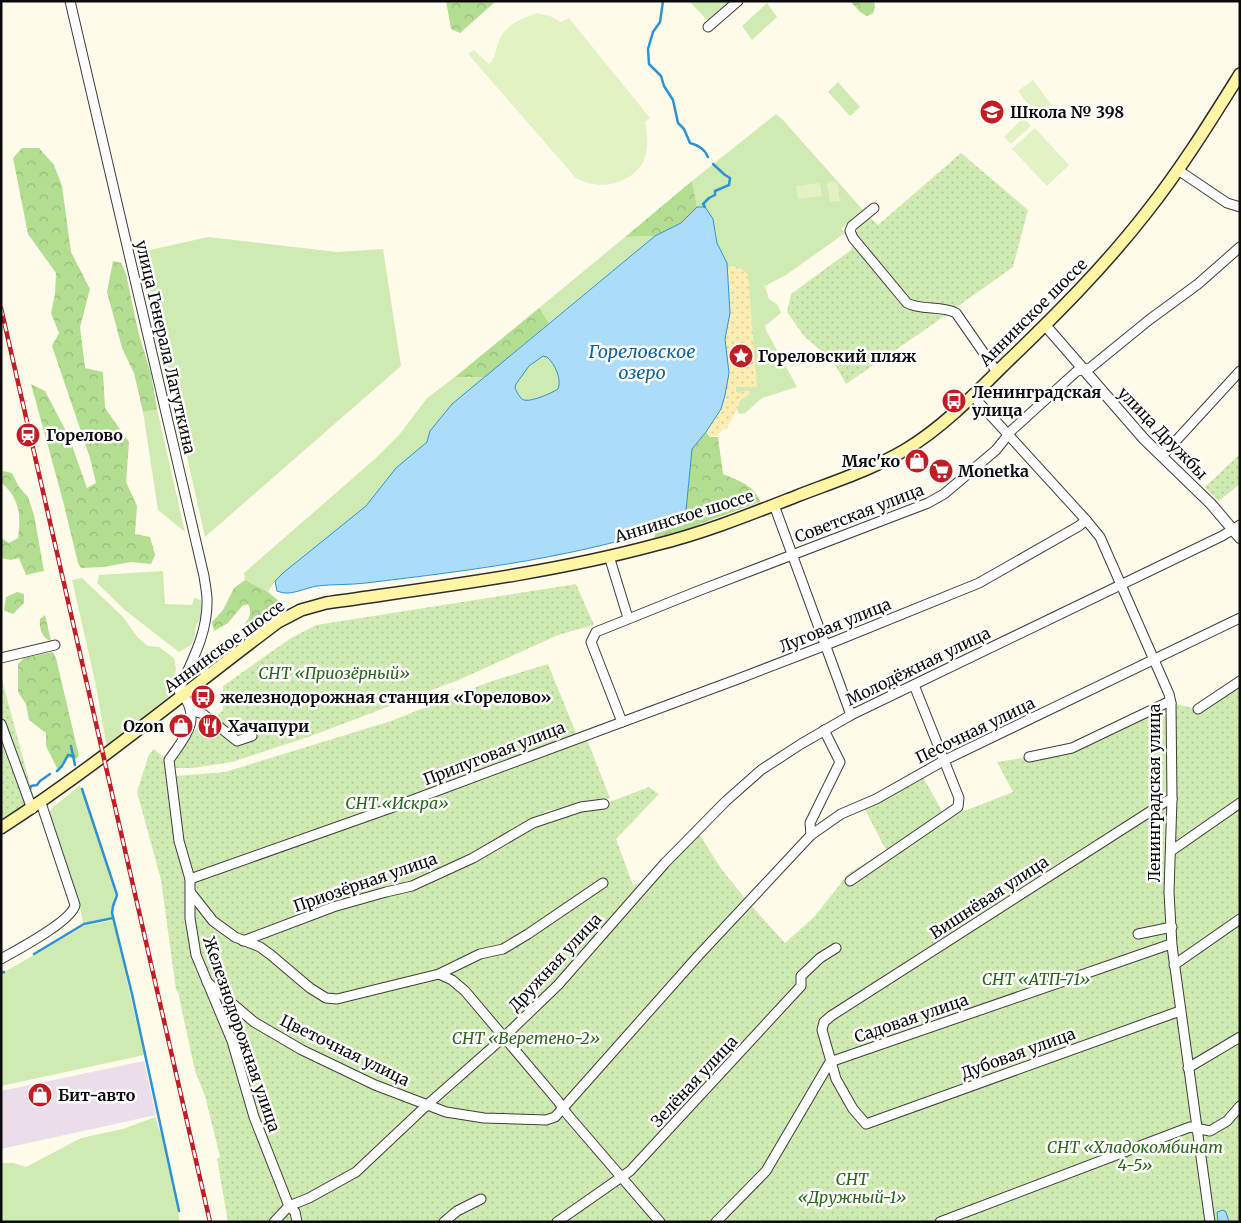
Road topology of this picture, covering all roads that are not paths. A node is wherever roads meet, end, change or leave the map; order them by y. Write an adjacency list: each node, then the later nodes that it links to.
1 (70, 1): 29 (street, улица Генерала Лагуткина)
2 (738, 1): 3 (street)
3 (708, 27)
4 (1240, 74): 5 (main road, Аннинское шоссе)
5 (1178, 170): 6 (street); 9 (main road, Аннинское шоссе)
6 (1239, 206)
7 (874, 208): 12 (street)
8 (1240, 247): 10 (street, Советская улица)
9 (1046, 325): 10 (street, улица Дружбы); 12 (main road, Аннинское шоссе)
10 (1084, 368): 14 (street, Советская улица); 15 (street, улица Дружбы)
11 (1240, 371): 15 (street)
12 (997, 372): 13 (main road, Аннинское шоссе)
13 (972, 395): 14 (street, Ленинградская улица); 16 (main road, Аннинское шоссе)
14 (1009, 434): 17 (street, Ленинградская улица); 20 (street, Советская улица)
15 (1162, 456): 18 (street, улица Дружбы)
16 (774, 505): 20 (street); 21 (main road, Аннинское шоссе)
17 (1086, 520): 22 (street, Ленинградская улица); 26 (street, Луговая улица)
18 (1236, 527): 19 (street, улица Дружбы); 22 (street, Молодёжная улица)
19 (1240, 538)
20 (793, 555): 23 (street, Советская улица); 26 (street)
21 (609, 556): 23 (street); 30 (main road, Аннинское шоссе)
22 (1121, 585): 28 (street, Ленинградская улица); 32 (street, Молодёжная улица)
23 (628, 618): 38 (street, Советская улица)
24 (1240, 618): 28 (street, Песочная улица)
25 (55, 645): 27 (street)
26 (826, 645): 37 (street); 38 (street, Луговая улица)
27 (1, 658)
28 (1154, 660): 34 (street, Ленинградская улица); 44 (street, Песочная улица)
29 (192, 664): 30 (street); 33 (street, улица Генерала Лагуткина)
30 (208, 676): 33 (main road, Аннинское шоссе)
31 (1240, 681): 35 (street)
32 (914, 685): 37 (street, Молодёжная улица); 44 (street)
33 (182, 696): 36 (street); 48 (main road, Аннинское шоссе)
34 (1171, 703): 43 (street); 45 (street, Ленинградская улица)
35 (1198, 709)
36 (191, 710): 41 (street); 52 (street, Железнодорожная улица)
37 (851, 715): 40 (street, Молодёжная улица)
38 (622, 722): 42 (street, Луговая улица)
39 (1, 724): 48 (street)
40 (824, 730): 50 (street); 53 (street, Молодёжная улица)
41 (252, 736)
42 (583, 736): 52 (street, Прилуговая улица)
43 (1029, 757)
44 (945, 760): 50 (street, Песочная улица); 54 (street)
45 (1172, 799): 51 (street, Ленинградская улица); 71 (street, Вишнёвая улица)
46 (1240, 803): 51 (street)
47 (604, 804): 61 (street, Приозёрная улица)
48 (36, 806): 49 (main road, Аннинское шоссе); 64 (street)
49 (1, 828)
50 (811, 835): 57 (street, Песочная улица)
51 (1170, 851): 59 (street, Ленинградская улица)
52 (190, 879): 56 (street, Железнодорожная улица)
53 (651, 880): 69 (street, Дружная улица)
54 (850, 881)
55 (603, 883): 66 (street)
56 (191, 893): 61 (street); 67 (street, Железнодорожная улица)
57 (748, 902): 75 (street, Цветочная улица)
58 (1240, 919): 65 (street)
59 (1172, 927): 60 (street); 62 (street, Ленинградская улица)
60 (1138, 934)
61 (243, 941): 66 (street)
62 (1172, 946): 65 (street, Ленинградская улица); 71 (street, Садовая улица)
63 (836, 948): 77 (street, Зелёная улица)
64 (1, 959)
65 (1174, 964): 68 (street, Ленинградская улица)
66 (439, 974): 69 (street)
67 (207, 982): 73 (street, Цветочная улица); 79 (street, Железнодорожная улица)
68 (1180, 1011): 71 (street, Дубовая улица); 72 (street, Ленинградская улица)
69 (504, 1037): 73 (street, Дружная улица); 75 (street)
70 (1240, 1037): 72 (street)
71 (828, 1066): 85 (street)
72 (1188, 1068): 76 (street, Ленинградская улица)
73 (428, 1105): 75 (street, Цветочная улица); 79 (street, Дружная улица)
74 (1240, 1106): 76 (street)
75 (563, 1108): 77 (street)
76 (1197, 1128): 86 (street); 87 (street, Ленинградская улица)
77 (621, 1177): 83 (street, Зелёная улица); 84 (street)
78 (481, 1199): 82 (street)
79 (289, 1206): 80 (street); 81 (street, Железнодорожная улица)
80 (274, 1222)
81 (297, 1222)
82 (444, 1222)
83 (557, 1222)
84 (660, 1222)
85 (716, 1222)
86 (940, 1222)
87 (1210, 1222)

